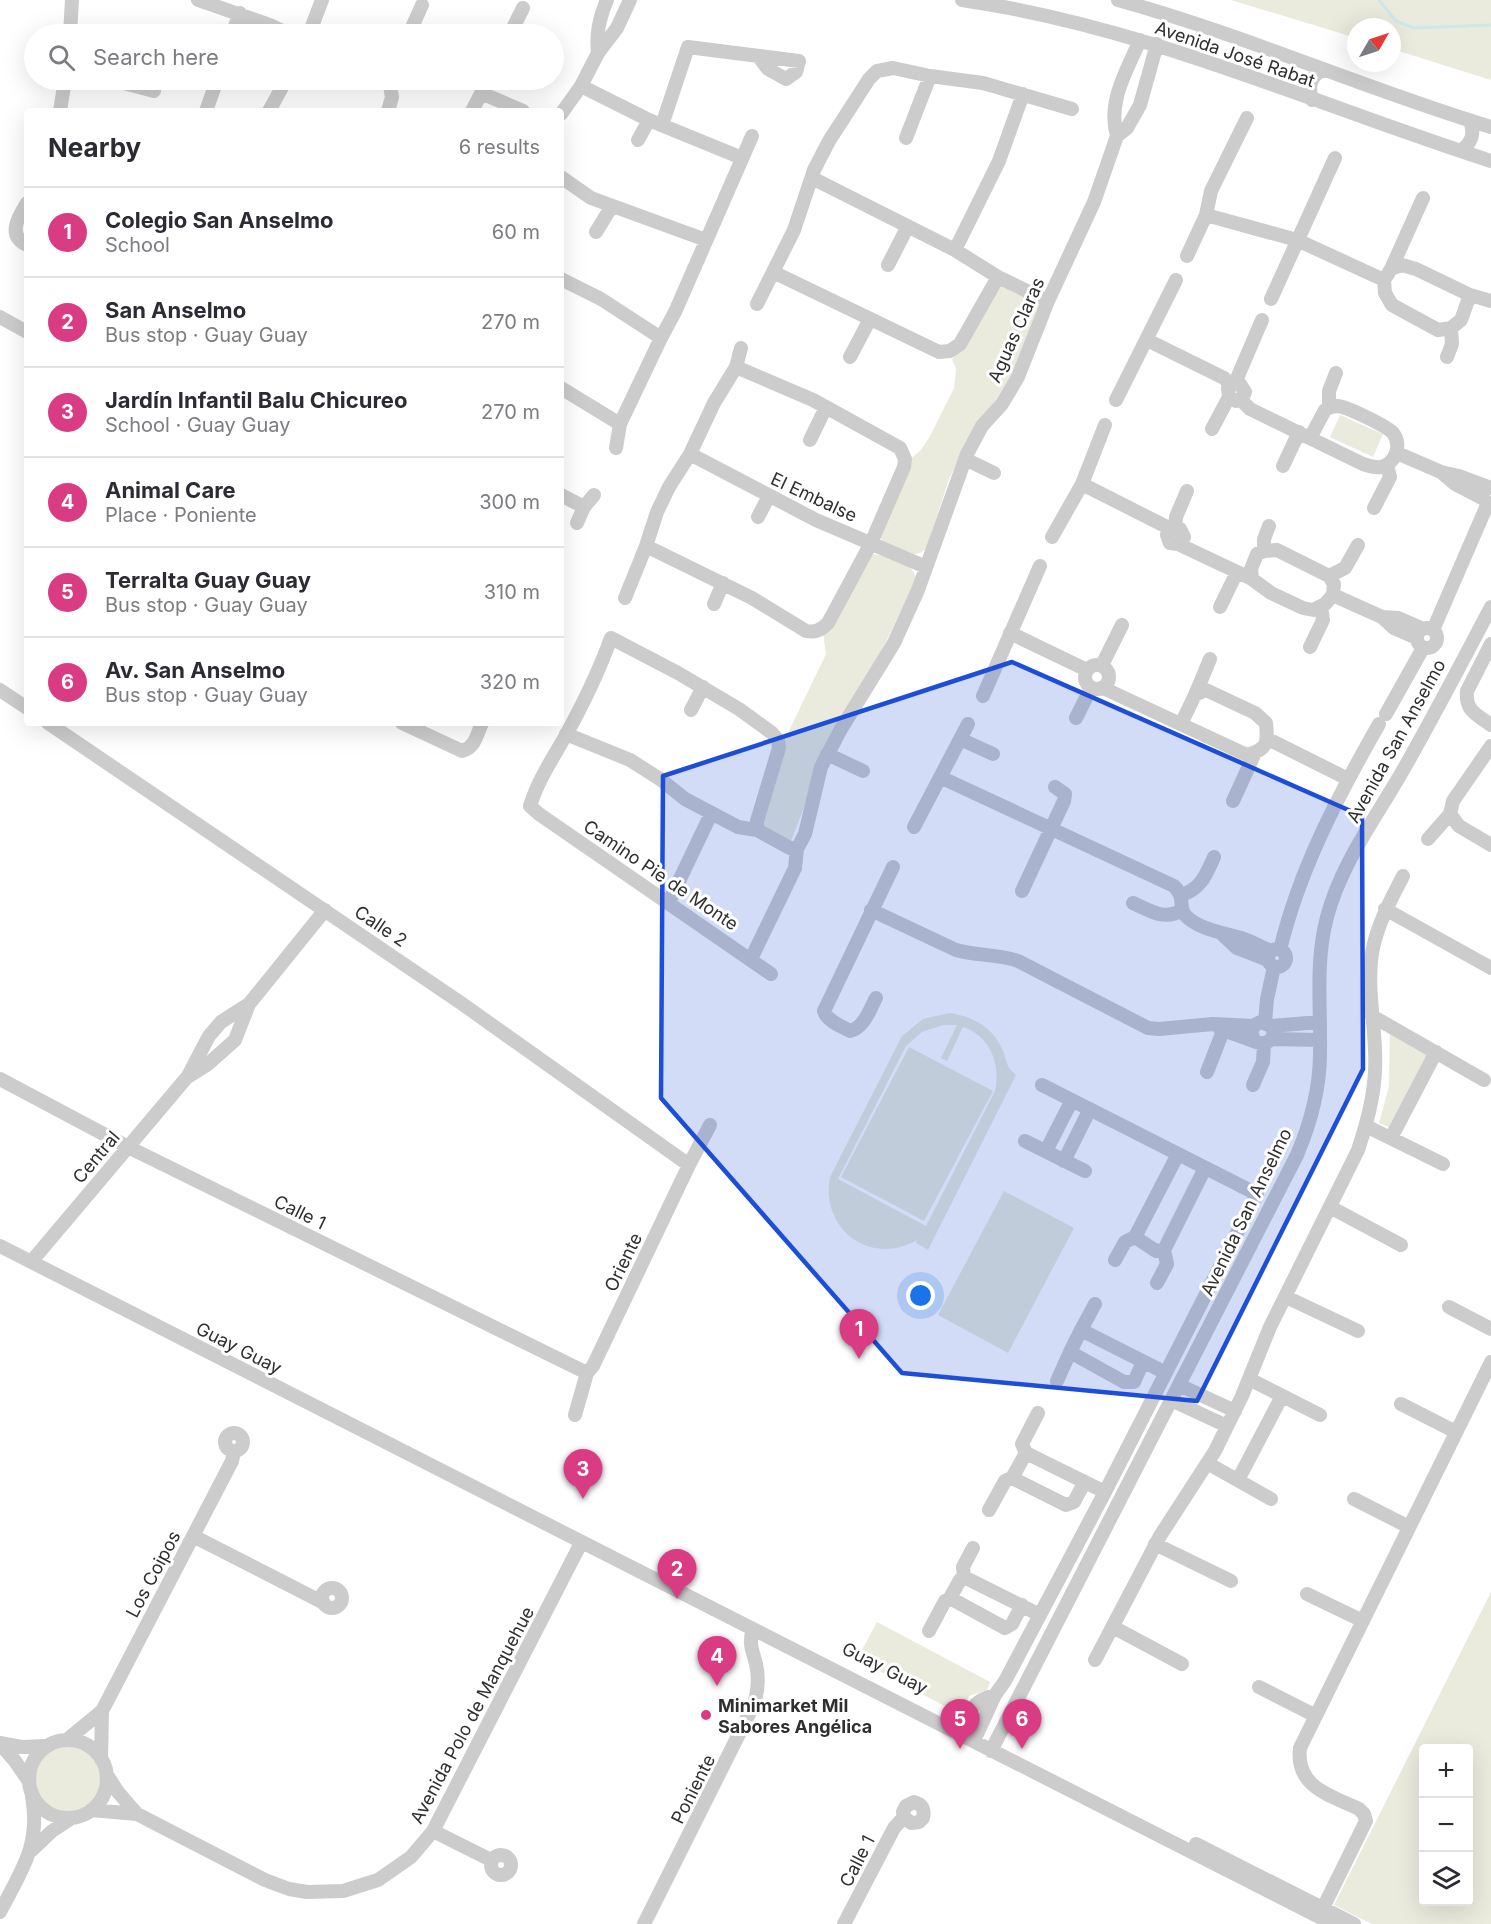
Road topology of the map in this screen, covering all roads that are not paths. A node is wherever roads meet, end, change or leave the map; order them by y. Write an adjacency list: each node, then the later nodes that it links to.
1 (72, 0): 11 (street)
2 (198, 0): 10 (street)
3 (322, 0): 14 (street)
4 (607, 0): 19 (street)
5 (630, 0): 19 (street)
6 (1118, 0): 21 (street, Avenida José Rabat)
7 (971, 1): 17 (street, Avenida José Rabat)
8 (422, 5): 15 (street)
9 (523, 8): 16 (street)
10 (240, 13): 12 (street); 13 (street)
11 (71, 24)
12 (236, 24)
13 (268, 24)
14 (313, 24)
15 (413, 24)
16 (515, 24)
17 (1140, 39): 18 (street, Avenida José Rabat); 47 (street, Aguas Claras)
18 (1156, 45): 33 (street, Avenida José Rabat); 47 (street, Aguas Claras)
19 (598, 54): 23 (street)
20 (758, 56): 44 (street)
21 (1323, 70): 33 (street); 43 (street, Avenida José Rabat)
22 (930, 76): 32 (street); 48 (street); 54 (street)
23 (581, 86): 41 (street); 44 (street)
24 (63, 90): 34 (street)
25 (150, 90): 30 (street)
26 (213, 90): 35 (street)
27 (281, 90): 36 (street)
28 (391, 90): 37 (street)
29 (483, 90): 31 (street)
30 (154, 91)
31 (481, 93): 38 (street); 39 (street)
32 (1023, 94): 40 (street); 65 (street)
33 (1312, 100): 50 (street, Avenida José Rabat)
34 (60, 108)
35 (207, 108)
36 (271, 108)
37 (389, 108)
38 (474, 108)
39 (517, 108)
40 (1072, 109)
41 (564, 110)
42 (1247, 118): 59 (street)
43 (1470, 121): 45 (street, Avenida José Rabat); 50 (street)
44 (655, 122): 49 (street); 51 (street)
45 (1491, 127)
46 (752, 135): 51 (street)
47 (1117, 136): 75 (street, Aguas Claras)
48 (906, 138)
49 (638, 140)
50 (1460, 151): 53 (street, Avenida José Rabat)
51 (742, 158): 62 (street)
52 (1335, 158): 63 (street)
53 (1491, 161)
54 (812, 178): 60 (street); 68 (street)
55 (564, 179): 57 (street)
56 (1423, 198): 69 (street)
57 (612, 206): 61 (street); 62 (street)
58 (24, 208): 64 (street)
59 (1206, 214): 63 (street); 66 (street)
60 (908, 226): 65 (street); 67 (street)
61 (596, 232)
62 (706, 240): 84 (street)
63 (1297, 240): 69 (street); 74 (street)
64 (24, 243)
65 (955, 250): 70 (street)
66 (1187, 256)
67 (888, 265)
68 (773, 272): 77 (street); 80 (street)
69 (1387, 274): 73 (street); 82 (street)
70 (998, 277): 75 (street); 80 (street)
71 (1176, 279): 85 (street)
72 (564, 284): 84 (street)
73 (1470, 295): 76 (street); 78 (street); 82 (street)
74 (1271, 299)
75 (1048, 301): 104 (street, Aguas Claras)
76 (1491, 301)
77 (757, 304)
78 (1491, 310)
79 (0, 317): 83 (street)
80 (870, 319): 87 (street)
81 (1262, 320): 92 (street)
82 (1451, 328): 88 (street)
83 (24, 330)
84 (661, 338): 96 (street)
85 (1147, 340): 92 (street); 93 (street)
86 (741, 348): 89 (street)
87 (850, 357)
88 (1447, 357)
89 (736, 367): 94 (street); 103 (street)
90 (1336, 374): 95 (street)
91 (564, 390): 96 (street)
92 (1234, 391): 98 (street); 99 (street)
93 (1116, 400)
94 (826, 407): 100 (street); 121 (street)
95 (1329, 407): 99 (street); 102 (street)
96 (620, 424): 101 (street)
97 (1105, 425): 108 (street)
98 (1212, 429)
99 (1305, 435): 105 (street); 106 (street)
100 (810, 440)
101 (616, 448)
102 (1397, 453): 105 (street); 113 (street)
103 (690, 454): 111 (street, El Embalse); 123 (street)
104 (965, 459): 107 (street); 126 (street, Aguas Claras)
105 (1387, 465): 115 (street)
106 (1283, 466)
107 (994, 473)
108 (1082, 484): 119 (street); 120 (street)
109 (1187, 491): 119 (street)
110 (594, 495): 114 (street)
111 (769, 496): 116 (street); 121 (street, El Embalse)
112 (564, 497): 114 (street)
113 (1489, 498): 139 (street)
114 (584, 507): 117 (street)
115 (1374, 508)
116 (758, 517)
117 (577, 523)
118 (1269, 526): 124 (street)
119 (1173, 528): 127 (street)
120 (1052, 537)
121 (871, 543): 126 (street, El Embalse); 130 (street)
122 (1358, 545): 128 (street)
123 (646, 546): 130 (street); 132 (street)
124 (1264, 550): 128 (street); 129 (street)
125 (1040, 566): 138 (street)
126 (926, 567): 164 (street, Aguas Claras)
127 (1237, 572): 129 (street); 135 (street)
128 (1329, 576): 131 (street)
129 (1252, 579): 134 (street)
130 (723, 583): 133 (street)
131 (1333, 595): 134 (street); 139 (street)
132 (625, 598)
133 (714, 604)
134 (1321, 606): 141 (street)
135 (1220, 607)
136 (1491, 607): 197 (street, Avenida San Anselmo)
137 (1122, 625): 143 (street)
138 (1010, 633): 144 (street); 149 (street)
139 (1424, 636): 168 (street)
140 (1491, 644): 155 (street)
141 (1310, 647)
142 (1210, 659): 148 (street)
143 (1102, 665): 144 (street); 146 (street)
144 (1087, 670): 146 (street)
145 (703, 687): 151 (street); 159 (street); 175 (street)
146 (1097, 688): 152 (street); 154 (street)
147 (0, 690): 150 (street)
148 (1195, 695): 154 (street); 161 (street)
149 (983, 696)
150 (24, 706)
151 (691, 710)
152 (1076, 718)
153 (968, 724): 160 (street)
154 (1181, 724): 163 (street)
155 (1491, 725)
156 (52, 726): 187 (street, Calle 2)
157 (408, 726): 158 (street)
158 (481, 726)
159 (566, 734): 171 (street); 184 (street, Camino Pie de Monte)
160 (960, 739): 165 (street); 167 (street)
161 (1268, 739): 163 (street); 168 (street)
162 (1491, 746): 172 (street)
163 (1255, 753): 170 (street)
164 (827, 754): 166 (street); 178 (street, Aguas Claras)
165 (993, 754)
166 (863, 771)
167 (940, 777): 173 (street); 174 (street)
168 (1348, 779): 190 (street)
169 (1055, 787): 174 (street)
170 (1233, 801)
171 (711, 814): 175 (street); 184 (street)
172 (1450, 814): 176 (street); 177 (street)
173 (914, 827)
174 (1051, 829): 182 (street); 183 (street)
175 (758, 830): 178 (street)
176 (1428, 839)
177 (1491, 845)
178 (797, 849): 191 (street, Aguas Claras)
179 (1214, 857): 183 (street)
180 (893, 867): 188 (street)
181 (1403, 876): 186 (street)
182 (1022, 891)
183 (1181, 895): 189 (street)
184 (669, 902): 191 (street, Camino Pie de Monte)
185 (1134, 903): 189 (street)
186 (1385, 909): 192 (street); 196 (street)
187 (325, 910): 195 (street, Central); 219 (street, Calle 2)
188 (871, 910): 194 (street); 198 (street)
189 (1182, 910): 190 (street)
190 (1273, 957): 199 (street)
191 (751, 959): 193 (street, Camino Pie de Monte)
192 (1491, 968)
193 (771, 974)
194 (876, 998)
195 (249, 1004): 203 (street, Central); 203 (street, Central)
196 (1372, 1016): 201 (street); 211 (street)
197 (1320, 1022): 199 (street); 200 (street, Avenida San Anselmo)
198 (1218, 1028): 199 (street); 202 (street)
199 (1264, 1033): 200 (street); 207 (street)
200 (1320, 1040): 243 (street, Avenida San Anselmo)
201 (1436, 1052): 205 (street); 212 (street)
202 (1207, 1072)
203 (188, 1076): 214 (street, Central)
204 (0, 1079): 214 (street, Calle 1)
205 (1485, 1080)
206 (1042, 1085): 208 (street)
207 (1253, 1085)
208 (1072, 1100): 209 (street); 215 (street)
209 (1090, 1109): 216 (street); 217 (street)
210 (710, 1125): 219 (street, Oriente)
211 (1366, 1126): 212 (street); 222 (street)
212 (1391, 1138): 218 (street)
213 (1025, 1141): 215 (street)
214 (128, 1147): 228 (street, Central); 240 (street, Calle 1)
215 (1046, 1151): 217 (street)
216 (1178, 1154): 220 (street); 223 (street)
217 (1064, 1161): 221 (street)
218 (1443, 1164)
219 (689, 1165): 240 (street, Oriente)
220 (1205, 1168): 226 (street); 239 (street)
221 (1085, 1171)
222 (1330, 1207): 224 (street); 230 (street)
223 (1135, 1238): 226 (street); 227 (street)
224 (1401, 1245)
225 (0, 1246): 228 (street, Guay Guay)
226 (1164, 1250): 229 (street)
227 (1115, 1260)
228 (31, 1262): 258 (street, Guay Guay)
229 (1157, 1283)
230 (1286, 1297): 235 (street); 241 (street)
231 (1095, 1304): 234 (street)
232 (1449, 1307): 233 (street)
233 (1491, 1329)
234 (1081, 1330): 236 (street); 237 (street)
235 (1358, 1331)
236 (1070, 1352): 237 (street); 242 (street)
237 (1143, 1362): 239 (street)
238 (1491, 1362): 252 (street)
239 (1164, 1372): 260 (street)
240 (587, 1373): 249 (street, Oriente)
241 (1249, 1379): 244 (street); 247 (street)
242 (1057, 1381)
243 (1179, 1384): 245 (street, Avenida San Anselmo); 247 (street)
244 (1282, 1396): 250 (street); 257 (street)
245 (1171, 1400): 251 (street); 293 (street, Avenida San Anselmo)
246 (1401, 1404): 252 (street)
247 (1235, 1411): 251 (street)
248 (1038, 1413): 254 (street)
249 (575, 1415)
250 (1320, 1415)
251 (1227, 1426): 255 (street)
252 (1456, 1432): 264 (street)
253 (234, 1452): 265 (street, Los Coipos)
254 (1026, 1453): 256 (street); 259 (street)
255 (1207, 1463): 257 (street); 267 (street)
256 (1012, 1478): 259 (street); 263 (street)
257 (1238, 1480): 261 (street)
258 (462, 1482): 266 (street, Guay Guay); 269 (street, Guay Guay)
259 (1084, 1483): 260 (street)
260 (1105, 1492): 276 (street)
261 (1270, 1499)
262 (1354, 1499): 264 (street)
263 (989, 1510)
264 (1409, 1527): 277 (street)
265 (193, 1536): 274 (street); 286 (street, Los Coipos)
266 (581, 1543): 269 (street, Guay Guay); 302 (street, Avenida Polo de Manquehue)
267 (1155, 1544): 271 (street); 278 (street)
268 (973, 1548): 270 (street)
269 (641, 1569): 280 (street, Guay Guay)
270 (964, 1578): 273 (street); 275 (street)
271 (1231, 1581)
272 (1307, 1594): 277 (street)
273 (950, 1598): 275 (street); 279 (street)
274 (324, 1604)
275 (1022, 1605): 276 (street)
276 (1041, 1615): 285 (street)
277 (1363, 1622): 287 (street)
278 (1113, 1627): 281 (street); 282 (street)
279 (929, 1630)
280 (761, 1631): 283 (street, Guay Guay); 307 (street, Poniente)
281 (1095, 1660)
282 (1182, 1664)
283 (831, 1665): 288 (street, Guay Guay); 293 (street, Guay Guay)
284 (1259, 1687): 287 (street)
285 (995, 1695): 288 (street); 289 (street)
286 (102, 1712): 290 (street, Los Coipos); 294 (street, Los Coipos)
287 (1316, 1716): 306 (street)
288 (963, 1727): 289 (street, Guay Guay)
289 (977, 1734): 293 (street, Guay Guay)
290 (68, 1739): 292 (street); 294 (street)
291 (0, 1744): 292 (street); 297 (street)
292 (45, 1746): 297 (street)
293 (993, 1747): 295 (street, Guay Guay)
294 (101, 1759): 296 (street)
295 (1041, 1771): 306 (street, Guay Guay); 306 (street, Guay Guay)
296 (107, 1775): 298 (street); 299 (street, Avenida Polo de Manquehue)
297 (30, 1786): 300 (street); 303 (street)
298 (91, 1810): 299 (street, Avenida Polo de Manquehue); 300 (street)
299 (137, 1814): 302 (street, Avenida Polo de Manquehue)
300 (72, 1818): 303 (street)
301 (904, 1818): 308 (street, Calle 1)
302 (433, 1831): 304 (street)
303 (31, 1851): 305 (street)
304 (491, 1860)
305 (0, 1912)
306 (1321, 1912): 309 (street, Guay Guay); 310 (street, Guay Guay)
307 (644, 1924)
308 (844, 1924)
309 (1333, 1924)
310 (1354, 1924)

